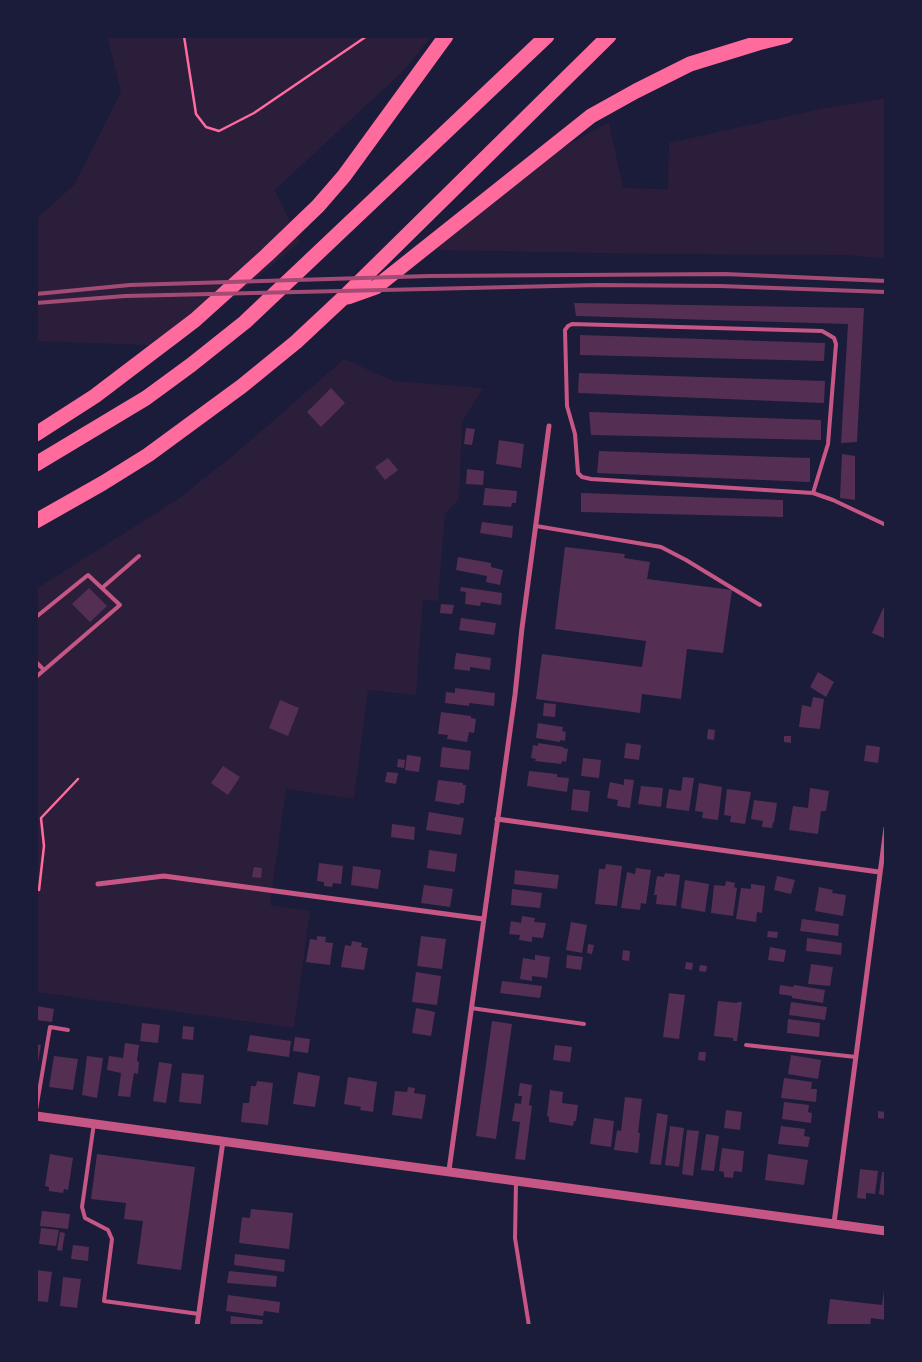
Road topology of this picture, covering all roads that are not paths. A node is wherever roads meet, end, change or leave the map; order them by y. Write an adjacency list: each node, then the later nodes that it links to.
1 (446, 36): 7 (highway)
2 (547, 36): 8 (highway)
3 (609, 36): 5 (highway)
4 (786, 36): 5 (highway)
5 (342, 299): 10 (highway)
6 (549, 426): 12 (street)
7 (36, 434)
8 (36, 464)
9 (813, 493): 9 (lane); 11 (lane)
10 (36, 521)
11 (886, 525)
12 (536, 526): 15 (lane); 20 (street)
13 (139, 556): 14 (lane)
14 (102, 588): 16 (lane); 18 (lane)
15 (760, 605)
16 (36, 617)
17 (36, 662): 18 (lane)
18 (44, 670): 19 (lane)
19 (36, 677)
20 (497, 819): 23 (street); 25 (street)
21 (886, 828): 22 (street)
22 (884, 846): 23 (street)
23 (880, 872): 30 (street)
24 (98, 884): 25 (street)
25 (483, 919): 26 (street)
26 (471, 1008): 27 (lane); 35 (street)
27 (584, 1024)
28 (68, 1030): 31 (lane)
29 (746, 1045): 30 (lane)
30 (856, 1057): 37 (street)
31 (36, 1110)
32 (36, 1116): 33 (street)
33 (94, 1123): 34 (street); 39 (lane)
34 (223, 1141): 35 (street); 39 (street)
35 (449, 1170): 36 (street)
36 (516, 1180): 37 (street); 41 (lane)
37 (834, 1224): 38 (street)
38 (886, 1231)
39 (199, 1314): 40 (street)
40 (197, 1326)
41 (528, 1326)

